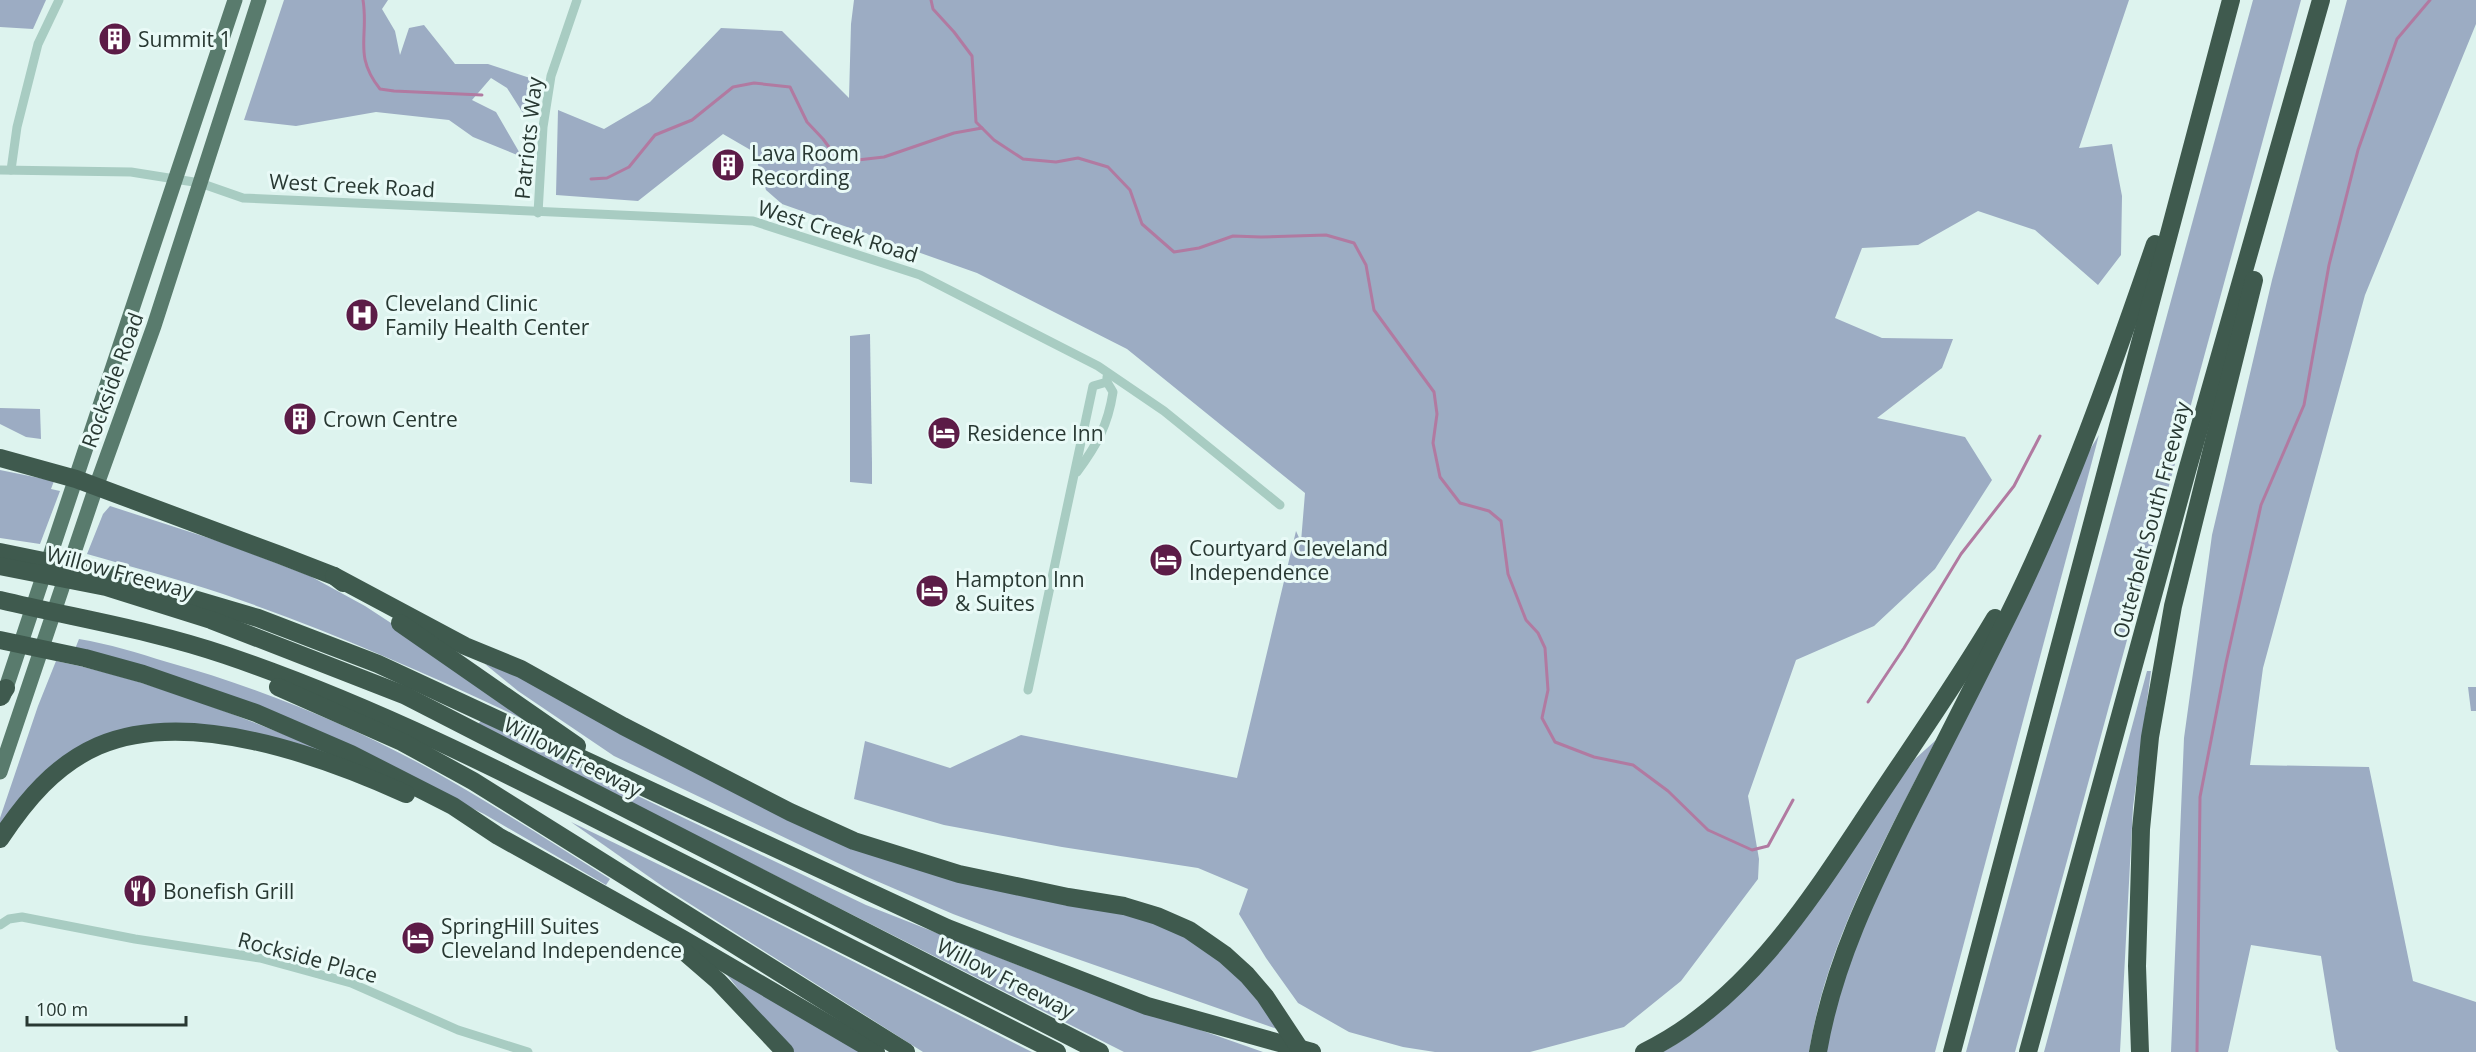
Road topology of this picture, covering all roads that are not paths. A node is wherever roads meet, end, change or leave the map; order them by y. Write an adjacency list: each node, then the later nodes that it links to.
1 (59, 0): 10 (street)
2 (235, 0): 11 (main road, Rockside Road)
3 (260, 0): 12 (main road, Rockside Road)
4 (577, 0): 13 (street, Patriots Way)
5 (2231, 0): 7 (highway)
6 (2321, 0): 8 (highway, Outerbelt South Freeway)
7 (2199, 118): 17 (highway); 48 (highway)
8 (2278, 155): 35 (highway); 49 (highway, Outerbelt South Freeway)
9 (0, 170): 10 (street, West Creek Road)
10 (11, 170): 11 (street, West Creek Road)
11 (175, 181): 12 (street, West Creek Road); 18 (main road, Rockside Road)
12 (200, 183): 13 (street, West Creek Road); 19 (main road, Rockside Road)
13 (538, 213): 14 (street, West Creek Road)
14 (1107, 378): 16 (street); 16 (street); 20 (street, West Creek Road)
15 (0, 458): 18 (highway)
16 (1076, 474): 27 (street)
17 (2067, 478): 46 (highway); 47 (highway)
18 (76, 479): 19 (highway); 28 (main road, Rockside Road)
19 (96, 487): 22 (highway); 29 (main road, Rockside Road)
20 (1280, 505)
21 (2, 560): 23 (highway, Willow Freeway)
22 (334, 576): 30 (highway); 44 (highway)
23 (109, 581): 30 (highway); 42 (highway, Willow Freeway)
24 (0, 600): 25 (highway, Willow Freeway)
25 (99, 623): 40 (highway); 41 (highway, Willow Freeway)
26 (0, 640): 31 (highway)
27 (1028, 690)
28 (2, 697)
29 (0, 772)
30 (672, 800): 36 (highway)
31 (498, 836): 32 (highway); 33 (highway)
32 (0, 839)
33 (626, 909): 38 (highway); 39 (highway)
34 (0, 925): 37 (street, Rockside Place)
35 (2138, 966): 50 (highway); 51 (highway)
36 (1209, 1021): 43 (highway); 45 (highway)
37 (528, 1052)
38 (785, 1052)
39 (876, 1052)
40 (906, 1052)
41 (1057, 1052)
42 (1100, 1052)
43 (1281, 1052)
44 (1302, 1052)
45 (1312, 1052)
46 (1644, 1052)
47 (1818, 1052)
48 (1952, 1052)
49 (2028, 1052)
50 (2130, 1052)
51 (2140, 1052)

